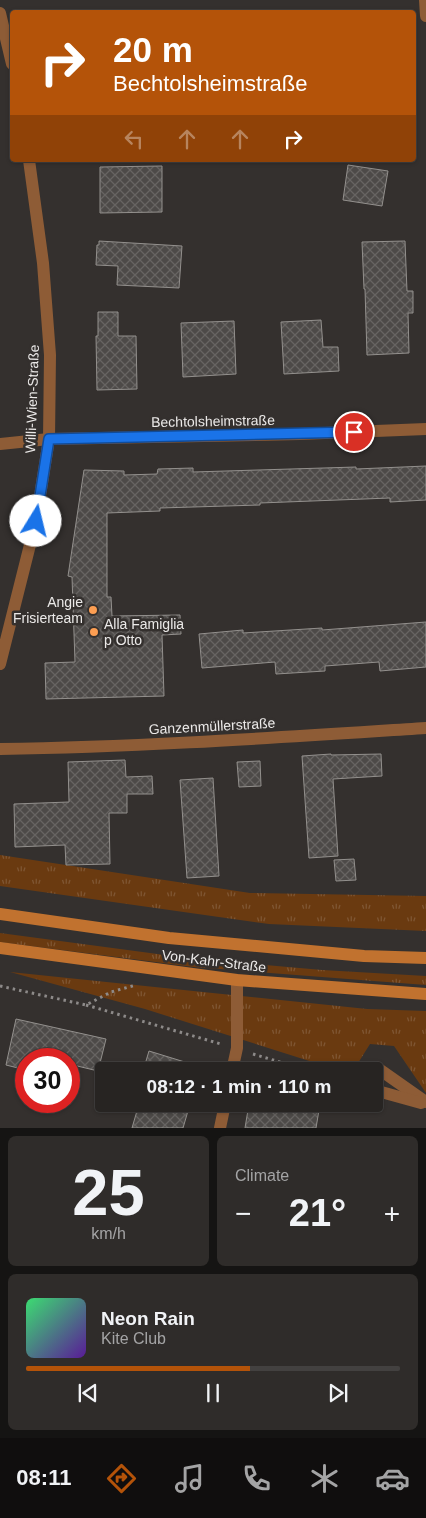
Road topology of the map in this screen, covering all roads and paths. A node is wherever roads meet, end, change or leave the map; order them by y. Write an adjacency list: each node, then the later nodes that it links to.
1 (425, 0): 3 (street)
2 (0, 13): 4 (street)
3 (426, 16)
4 (10, 56)
5 (30, 162): 7 (street, Willi-Wien-Straße)
6 (426, 429): 7 (street, Bechtolsheimstraße)
7 (49, 439): 8 (street, Bechtolsheimstraße); 9 (street, Willi-Wien-Straße)
8 (0, 444)
9 (0, 664)
10 (426, 728): 11 (street, Ganzenmüllerstraße)
11 (0, 748)
12 (0, 914): 14 (main road, Von-Kahr-Straße)
13 (0, 948): 15 (main road, Von-Kahr-Straße)
14 (426, 958)
15 (237, 980): 16 (main road, Von-Kahr-Straße); 18 (street)
16 (426, 994)
17 (86, 1005): 18 (path)
18 (237, 1048): 19 (street); 20 (path)
19 (234, 1062)
20 (281, 1062)
21 (383, 1072): 23 (street)
22 (383, 1092): 23 (street)
23 (426, 1103)
24 (223, 1112): 25 (street)
25 (220, 1128)

